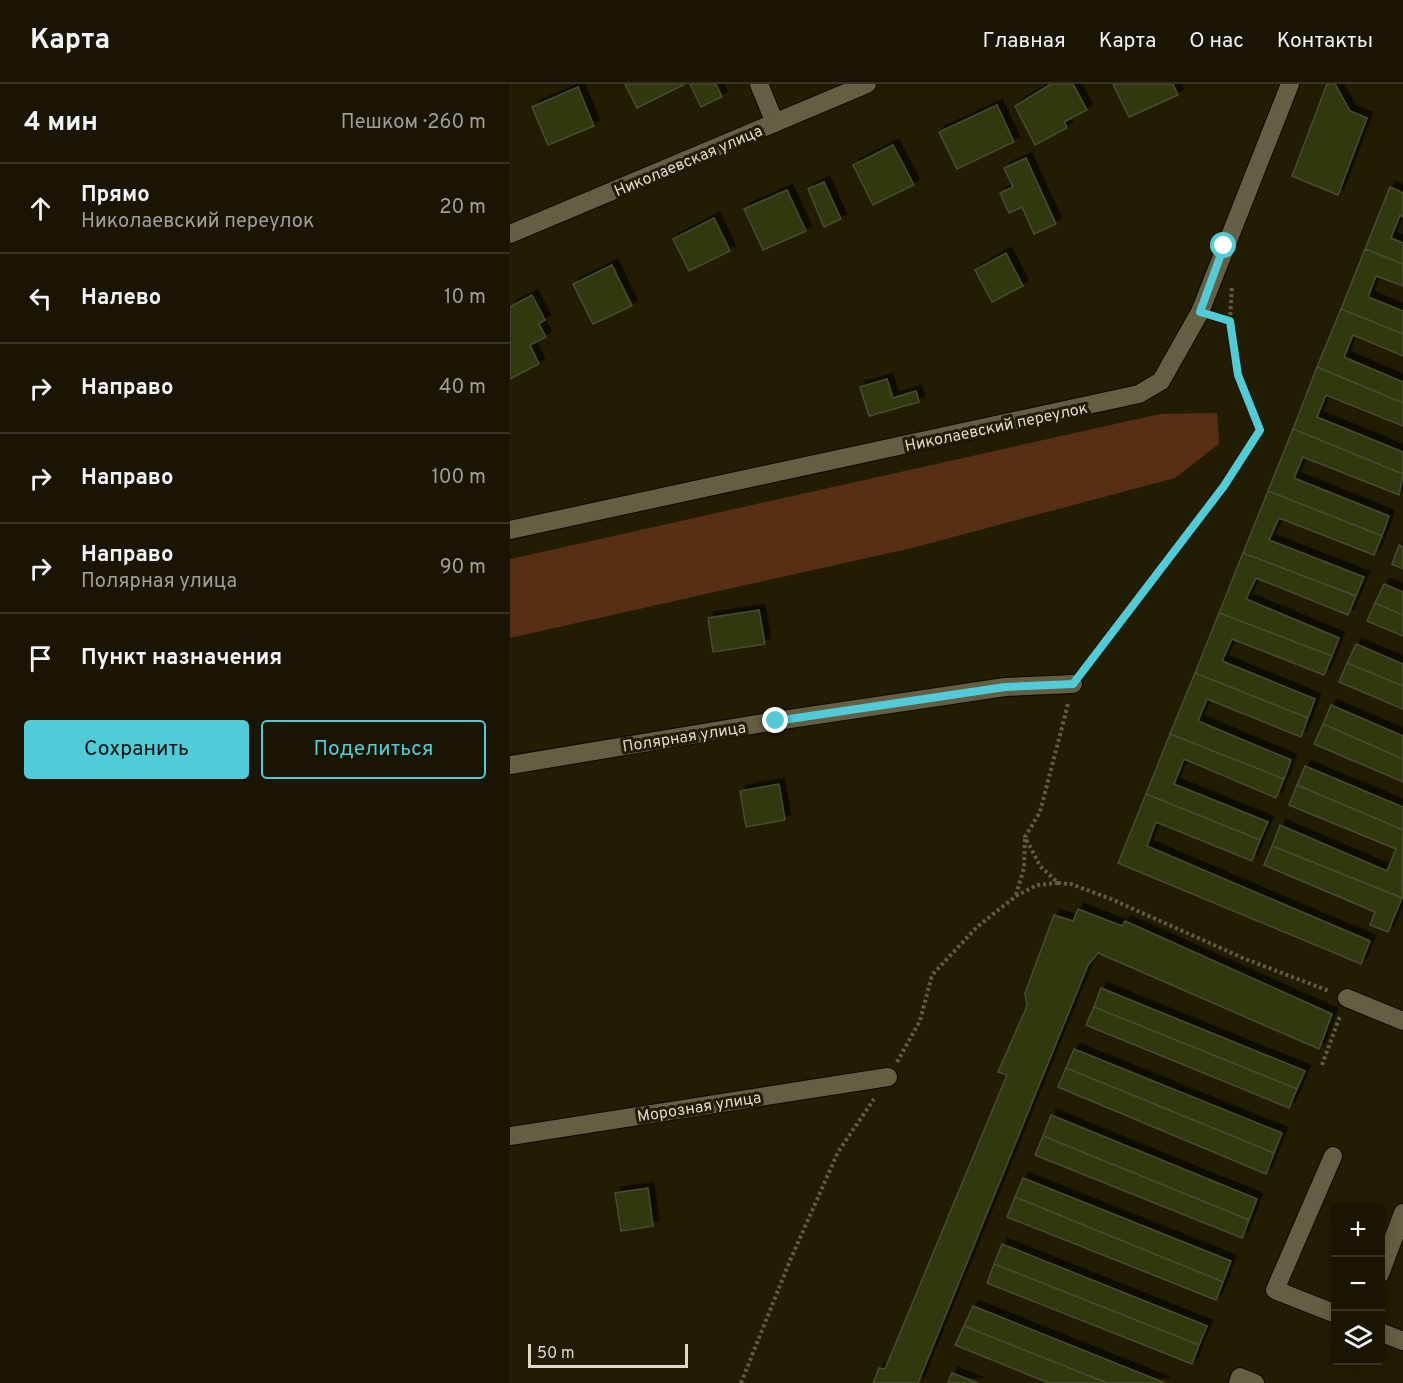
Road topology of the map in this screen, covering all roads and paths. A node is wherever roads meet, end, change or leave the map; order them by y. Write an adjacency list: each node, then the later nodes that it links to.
1 (759, 84): 4 (street)
2 (867, 84): 4 (street, Николаевская улица)
3 (1290, 84): 6 (street, Николаевский переулок)
4 (775, 123): 5 (street, Николаевская улица)
5 (510, 234)
6 (1200, 312): 7 (street, Николаевский переулок); 8 (path)
7 (510, 530)
8 (1073, 684): 9 (street, Полярная улица); 10 (path)
9 (510, 765)
10 (1025, 837): 11 (path); 12 (path)
11 (1058, 883): 12 (path); 13 (path)
12 (1016, 896): 16 (path)
13 (1347, 999): 14 (street); 15 (path)
14 (1403, 1021)
15 (1322, 1065)
16 (888, 1077): 17 (street, Морозная улица); 24 (path)
17 (510, 1136)
18 (1333, 1156): 21 (street)
19 (1403, 1213): 20 (street)
20 (1385, 1261)
21 (1331, 1312)
22 (1385, 1334): 23 (street)
23 (1403, 1341)
24 (741, 1383)
25 (1238, 1383): 26 (street)
26 (1255, 1383)

